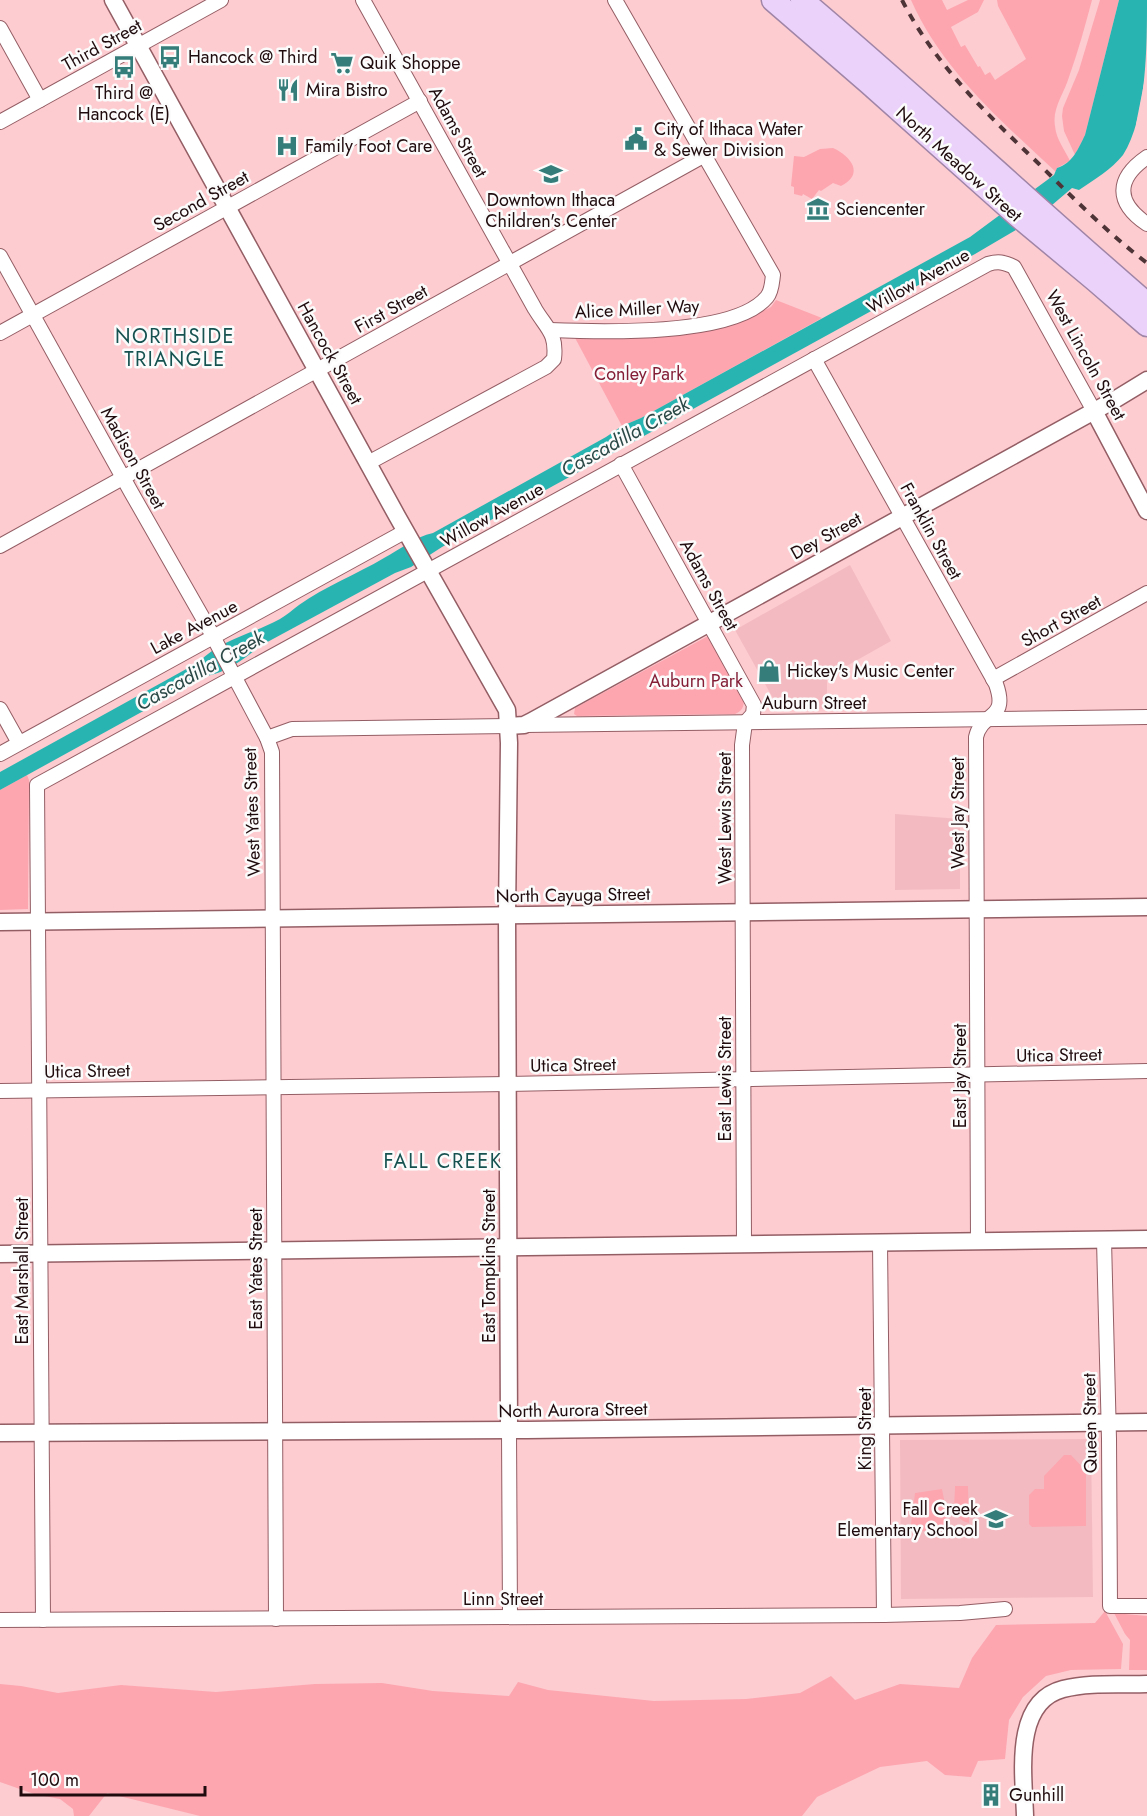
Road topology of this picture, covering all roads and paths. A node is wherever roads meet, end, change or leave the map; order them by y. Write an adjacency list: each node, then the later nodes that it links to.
1 (113, 0): 8 (street, Hancock Street)
2 (221, 0): 8 (street, Third Street)
3 (363, 0): 10 (street, Adams Street)
4 (615, 0): 12 (street)
5 (773, 0): 14 (highway, North Meadow Street)
6 (802, 0): 14 (highway, North Meadow Street)
7 (0, 28): 9 (street)
8 (138, 46): 9 (street, Third Street); 15 (street, Hancock Street)
9 (40, 100): 11 (street, Third Street)
10 (420, 101): 15 (street, Second Street); 20 (street, Adams Street)
11 (0, 122)
12 (705, 155): 20 (street, First Street); 24 (street, Alice Miller Way)
13 (1147, 157): 16 (street)
14 (982, 172): 17 (highway, North Meadow Street)
15 (227, 207): 22 (street, Second Street); 27 (street, Hancock Street)
16 (1147, 224)
17 (1055, 236): 21 (highway, North Meadow Street); 23 (highway, North Meadow Street)
18 (0, 256): 22 (street, Madison Street)
19 (996, 261): 26 (street, Willow Avenue); 29 (street, West Lincoln Street)
20 (510, 264): 24 (street, Adams Street); 27 (street, First Street)
21 (1147, 304)
22 (33, 315): 25 (street, Second Street); 32 (street, Madison Street)
23 (1147, 325)
24 (550, 330): 30 (street, Adams Street)
25 (0, 333)
26 (814, 359): 31 (street, Willow Avenue); 34 (street, Franklin Street)
27 (317, 371): 30 (street, Hancock Street); 32 (street, First Street)
28 (1147, 380): 29 (street, Dey Street)
29 (1094, 411): 33 (street, West Lincoln Street); 34 (street, Dey Street)
30 (368, 463): 35 (street, Hancock Street)
31 (621, 464): 37 (street, Willow Avenue); 39 (street, Adams Street)
32 (123, 478): 36 (street, First Street); 40 (street, Madison Street)
33 (1147, 511)
34 (902, 517): 39 (street, Dey Street); 42 (street, Franklin Street)
35 (408, 534): 37 (street, Hancock Street); 40 (street, Lake Avenue)
36 (0, 546)
37 (426, 566): 41 (street, Willow Avenue); 47 (street, Hancock Street)
38 (1147, 593): 42 (street, Short Street)
39 (710, 623): 46 (street, Adams Street); 47 (street, Dey Street)
40 (215, 641): 41 (street, Madison Street); 49 (street, Lake Avenue)
41 (232, 673): 48 (street, West Yates Street); 51 (street, Willow Avenue)
42 (993, 679): 45 (street, Franklin Street)
43 (0, 709): 49 (street)
44 (1147, 717): 45 (street, Auburn Street)
45 (987, 721): 46 (street, Auburn Street); 53 (street, West Jay Street)
46 (745, 723): 47 (street, Auburn Street); 54 (street, West Lewis Street)
47 (516, 726): 48 (street, Auburn Street); 55 (street, Hancock Street)
48 (267, 738): 56 (street, West Yates Street)
49 (20, 743): 50 (street, Lake Avenue)
50 (0, 754)
51 (37, 785): 58 (street, East Marshall Street)
52 (1147, 907): 53 (street, North Cayuga Street)
53 (977, 910): 54 (street, North Cayuga Street); 60 (street, East Jay Street)
54 (744, 913): 55 (street, North Cayuga Street); 61 (street, East Lewis Street)
55 (507, 916): 56 (street, North Cayuga Street); 62 (street, East Tompkins Street)
56 (273, 919): 58 (street, North Cayuga Street); 63 (street, East Yates Street)
57 (0, 922): 58 (street, North Cayuga Street)
58 (37, 922): 64 (street, East Marshall Street)
59 (1147, 1071): 60 (street, Utica Street)
60 (978, 1075): 61 (street, Utica Street); 68 (street, East Jay Street)
61 (744, 1080): 62 (street, Utica Street); 70 (street, East Lewis Street)
62 (508, 1084): 63 (street, Utica Street); 71 (street, East Tompkins Street)
63 (273, 1087): 64 (street, Utica Street); 72 (street, East Yates Street)
64 (39, 1090): 65 (street, Utica Street); 74 (street, East Marshall Street)
65 (0, 1091)
66 (1147, 1239): 67 (street)
67 (1104, 1240): 68 (street); 75 (street, Queen Street)
68 (978, 1241): 69 (street)
69 (880, 1243): 70 (street); 77 (street, King Street)
70 (744, 1244): 71 (street)
71 (509, 1248): 72 (street); 78 (street, East Tompkins Street)
72 (274, 1251): 74 (street); 79 (street, East Yates Street)
73 (0, 1254): 74 (street)
74 (40, 1254): 80 (street, East Marshall Street)
75 (1109, 1422): 76 (street, North Aurora Street); 77 (street, North Aurora Street); 82 (street, Queen Street)
76 (1147, 1422)
77 (884, 1425): 78 (street, North Aurora Street); 84 (street, King Street)
78 (509, 1431): 79 (street, North Aurora Street); 85 (street, East Tompkins Street)
79 (275, 1432): 80 (street, North Aurora Street); 86 (street, East Yates Street)
80 (41, 1433): 81 (street, North Aurora Street); 88 (street, East Marshall Street)
81 (0, 1434)
82 (1147, 1606)
83 (1005, 1609): 84 (street, Linn Street)
84 (884, 1615): 85 (street, Linn Street)
85 (510, 1617): 86 (street, Linn Street)
86 (276, 1618): 88 (street, Linn Street)
87 (0, 1620): 88 (street, Linn Street)
88 (44, 1620)
89 (1147, 1684): 90 (street)
90 (1025, 1816)

